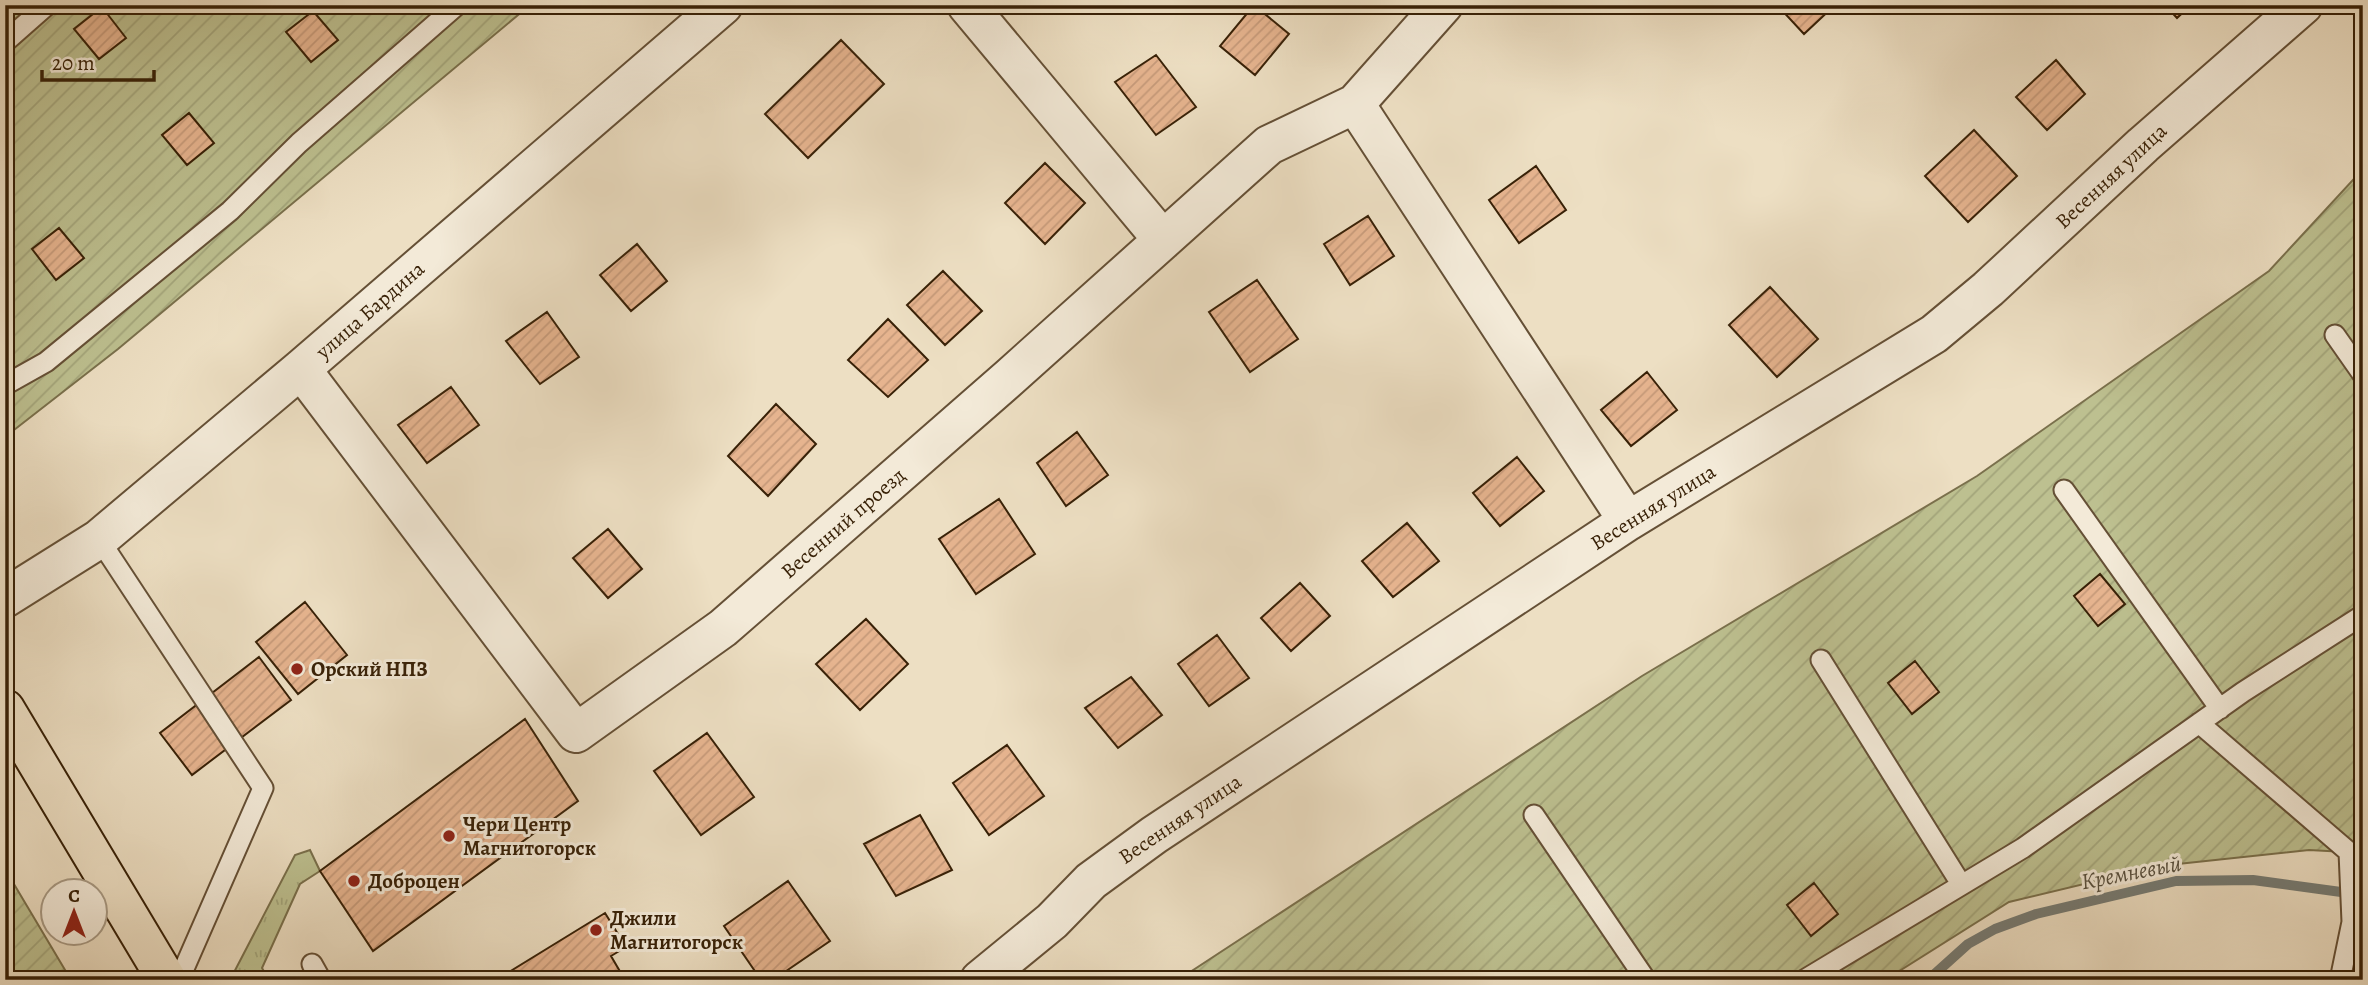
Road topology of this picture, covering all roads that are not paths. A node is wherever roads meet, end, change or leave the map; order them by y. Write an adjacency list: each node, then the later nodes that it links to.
1 (47, 5): 7 (lane)
2 (457, 5): 13 (lane)
3 (723, 5): 11 (street, улица Бардина)
4 (967, 5): 9 (street)
5 (1443, 5): 8 (street, Весенний проезд)
6 (2303, 5): 15 (street, Весенняя улица)
7 (5, 42)
8 (1355, 104): 9 (street, Весенний проезд); 15 (street)
9 (1163, 240): 11 (street, Весенний проезд)
10 (2335, 335): 12 (lane)
11 (302, 369): 16 (street, улица Бардина)
12 (2363, 375)
13 (5, 385)
14 (2064, 490): 21 (lane)
15 (1628, 521): 27 (street, Весенняя улица)
16 (99, 539): 17 (street, улица Бардина); 26 (lane)
17 (5, 598)
18 (2363, 615): 21 (lane)
19 (1821, 660): 24 (lane)
20 (5, 709): 25 (main road)
21 (2220, 709): 22 (lane)
22 (2199, 723): 24 (lane); 30 (lane)
23 (1534, 815): 28 (lane)
24 (1961, 884): 29 (lane)
25 (167, 980)
26 (179, 980)
27 (980, 980)
28 (1647, 980)
29 (1804, 980)
30 (2340, 980)

